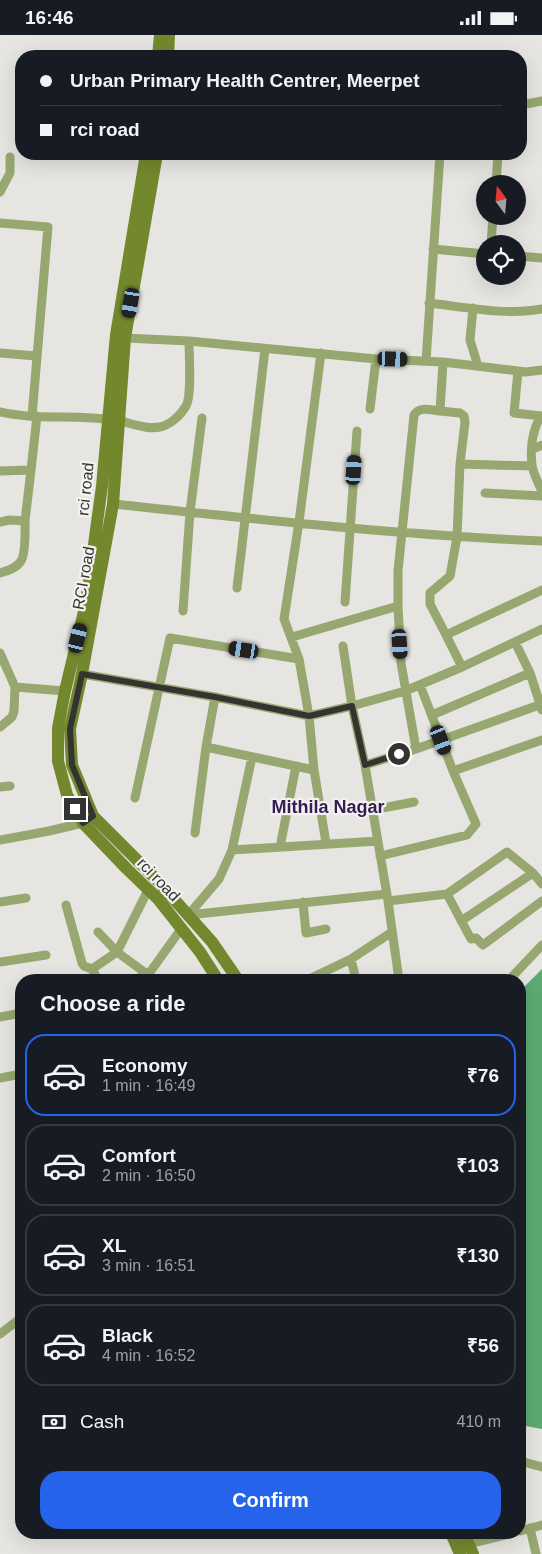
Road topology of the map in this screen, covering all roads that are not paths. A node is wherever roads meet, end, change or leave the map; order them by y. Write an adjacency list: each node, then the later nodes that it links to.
1 (160, 35): 3 (main road)
2 (168, 35): 4 (main road)
3 (159, 50)
4 (168, 50)
5 (542, 101): 6 (street)
6 (527, 104)
7 (10, 157): 13 (street)
8 (145, 160): 40 (main road, rci road)
9 (156, 160): 22 (main road, RCI road)
10 (440, 160): 15 (street)
11 (498, 160): 12 (street)
12 (497, 175)
13 (0, 192)
14 (0, 223): 27 (street)
15 (433, 249): 16 (street); 19 (street)
16 (476, 253)
17 (526, 257): 18 (street)
18 (542, 258)
19 (429, 303): 20 (street); 29 (street)
20 (473, 308): 21 (street); 31 (street)
21 (542, 309)
22 (125, 338): 23 (street); 40 (main road, RCI road)
23 (189, 341): 24 (street); 40 (street)
24 (265, 349): 26 (street); 53 (street)
25 (0, 353): 27 (street)
26 (321, 353): 28 (street); 56 (street)
27 (36, 355): 37 (street)
28 (376, 359): 29 (street); 34 (street)
29 (426, 361): 30 (street)
30 (443, 361): 31 (street); 35 (street)
31 (478, 366): 33 (street)
32 (542, 370): 33 (street)
33 (518, 371): 38 (street)
34 (370, 409)
35 (440, 411): 44 (street); 58 (street)
36 (0, 412): 37 (street)
37 (34, 416): 40 (street); 46 (street)
38 (541, 417): 43 (street)
39 (202, 418): 52 (street)
40 (114, 420): 51 (main road, RCI road); 81 (main road, rci road)
41 (357, 431): 57 (street)
42 (542, 445): 43 (street)
43 (533, 449): 45 (street)
44 (460, 464): 45 (street); 59 (street)
45 (532, 466): 48 (street)
46 (31, 470): 47 (street); 54 (street)
47 (0, 471)
48 (541, 487)
49 (485, 493): 50 (street)
50 (542, 496)
51 (113, 504): 52 (street); 77 (main road, RCI road)
52 (190, 512): 53 (street); 66 (street)
53 (246, 519): 56 (street); 62 (street)
54 (26, 521): 55 (street); 61 (street)
55 (0, 522)
56 (299, 522): 57 (street); 69 (street)
57 (350, 528): 58 (street); 64 (street)
58 (402, 533): 59 (street); 65 (street)
59 (457, 537): 60 (street); 68 (street)
60 (542, 541)
61 (0, 573)
62 (237, 588)
63 (542, 590): 68 (street)
64 (345, 602)
65 (398, 606): 69 (street); 82 (street)
66 (182, 611)
67 (542, 629): 70 (street)
68 (446, 635): 74 (street)
69 (292, 637): 73 (street)
70 (516, 642): 74 (street); 76 (street)
71 (343, 646): 84 (street)
72 (0, 653): 75 (street)
73 (299, 659): 80 (street); 87 (street)
74 (462, 667): 78 (street)
75 (3, 670): 79 (street)
76 (530, 673): 85 (street); 86 (street)
77 (82, 674): 80 (street); 103 (main road, RCI road)
78 (420, 685): 82 (street); 86 (street)
79 (15, 687): 81 (street); 88 (street)
80 (158, 688): 83 (street); 100 (street)
81 (65, 691): 103 (main road, rci road)
82 (405, 691): 84 (street); 92 (street)
83 (215, 697): 87 (street); 91 (street)
84 (352, 706): 87 (street); 94 (street)
85 (541, 706): 89 (street)
86 (432, 715): 89 (street)
87 (309, 716): 96 (street)
88 (0, 727)
89 (441, 740): 92 (street); 97 (street)
90 (542, 740): 97 (street)
91 (206, 747): 93 (street); 104 (street)
92 (416, 749): 94 (street)
93 (252, 757): 95 (street); 109 (street)
94 (365, 765): 102 (street)
95 (296, 766): 96 (street); 108 (street)
96 (314, 770): 107 (street)
97 (453, 771): 110 (street)
98 (10, 786): 99 (street)
99 (0, 787)
100 (135, 798)
101 (414, 802): 102 (street)
102 (372, 810): 106 (street)
103 (88, 819): 105 (street); 113 (main road, rci road); 121 (main road, RCI road)
104 (195, 833)
105 (0, 840)
106 (378, 841): 107 (street); 110 (street)
107 (326, 843): 108 (street)
108 (280, 847): 109 (street)
109 (232, 850): 121 (street)
110 (380, 856): 115 (street)
111 (533, 873): 112 (street); 114 (street); 122 (street)
112 (542, 884)
113 (148, 889): 123 (main road, rci road); 128 (street)
114 (447, 894): 115 (street); 122 (street)
115 (388, 897): 119 (street); 125 (street)
116 (26, 898): 118 (street)
117 (542, 901): 122 (street)
118 (0, 902)
119 (303, 902): 121 (street); 124 (street)
120 (66, 905): 132 (street)
121 (189, 914): 137 (main road, RCI road)
122 (461, 921)
123 (181, 929): 135 (street); 136 (main road, rci road)
124 (326, 929)
125 (392, 931): 130 (street); 140 (street)
126 (98, 932): 128 (street)
127 (542, 945): 141 (street)
128 (117, 952): 132 (street); 134 (street)
129 (46, 955): 131 (street)
130 (351, 959): 138 (street); 139 (street)
131 (0, 962)
132 (92, 969): 133 (street)
133 (95, 974)
134 (145, 974)
135 (149, 974)
136 (214, 974)
137 (234, 974)
138 (319, 974)
139 (355, 974)
140 (398, 974)
141 (515, 974)
142 (15, 1014): 143 (street)
143 (0, 1017)
144 (15, 1075): 145 (street)
145 (0, 1078)
146 (15, 1322): 147 (street)
147 (0, 1334)
148 (526, 1463): 149 (street)
149 (542, 1467)
150 (542, 1525): 151 (street)
151 (530, 1528): 152 (street); 155 (street)
152 (526, 1529)
153 (491, 1539): 154 (street)
154 (466, 1546)
155 (536, 1554)

